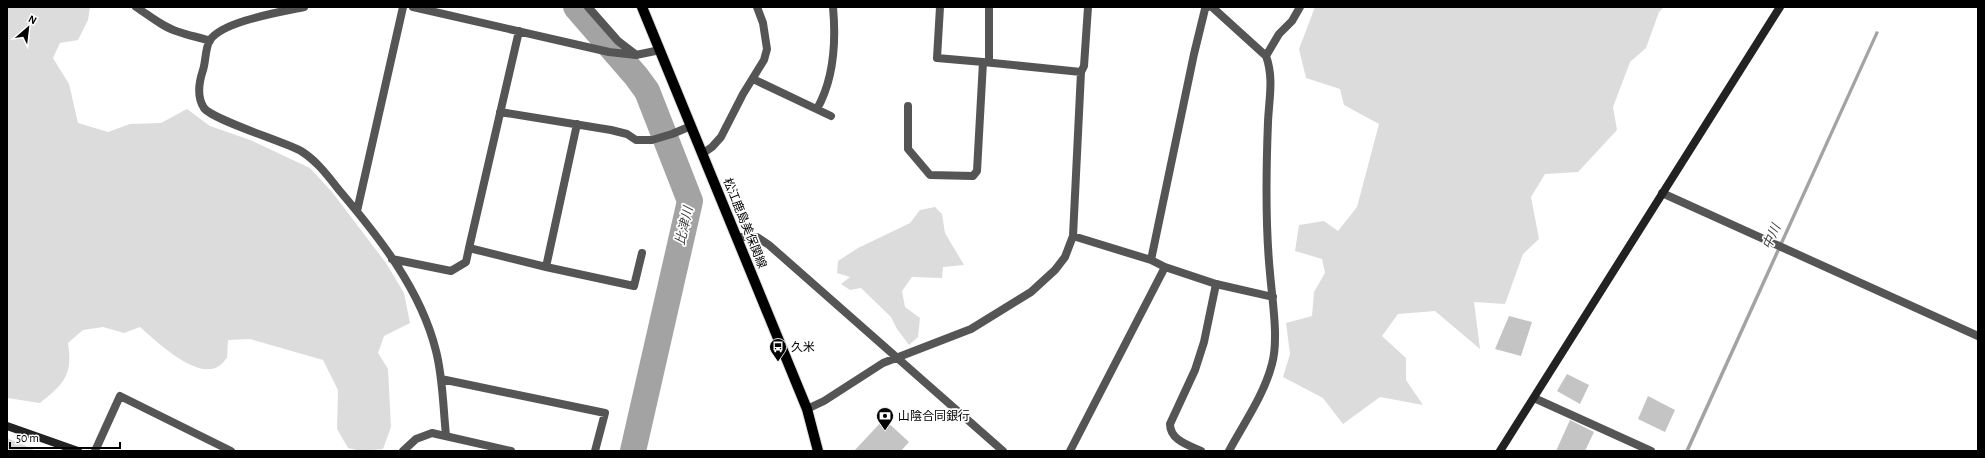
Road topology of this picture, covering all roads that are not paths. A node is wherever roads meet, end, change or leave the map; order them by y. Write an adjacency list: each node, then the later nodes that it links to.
1 (136, 7): 17 (street)
2 (304, 7): 17 (street)
3 (403, 7): 32 (street)
4 (413, 7): 16 (street)
5 (588, 7): 19 (street)
6 (642, 7): 18 (main road, 松江鹿島美保関線)
7 (757, 7): 23 (street)
8 (833, 7): 25 (street)
9 (940, 7): 21 (street)
10 (990, 7): 21 (street)
11 (1088, 7): 22 (street)
12 (1208, 7): 38 (street)
13 (1212, 7): 20 (street)
14 (1300, 7): 20 (street)
15 (1780, 7): 31 (street)
16 (519, 31): 19 (street); 26 (street)
17 (210, 41): 32 (street)
18 (660, 50): 19 (street); 29 (main road, 松江鹿島美保関線)
19 (636, 55)
20 (1266, 56): 42 (street)
21 (986, 62): 22 (street); 24 (street)
22 (1081, 72): 33 (street)
23 (753, 79): 25 (street); 30 (street)
24 (908, 106)
25 (817, 108): 27 (street)
26 (500, 112): 28 (street); 35 (street)
27 (831, 116)
28 (576, 124): 29 (street); 39 (street)
29 (691, 126): 30 (main road, 松江鹿島美保関線)
30 (702, 154): 34 (main road, 松江鹿島美保関線)
31 (1662, 192): 43 (street); 46 (street)
32 (357, 211): 37 (street)
33 (1073, 236): 38 (street); 44 (street)
34 (737, 237): 44 (street); 47 (main road, 松江鹿島美保関線)
35 (469, 248): 37 (street); 39 (street)
36 (642, 253): 39 (street)
37 (392, 259): 45 (street)
38 (1151, 260): 40 (street)
39 (546, 267)
40 (1165, 267): 41 (street); 58 (street)
41 (1216, 284): 42 (street); 59 (street)
42 (1273, 298): 60 (street)
43 (1978, 336)
44 (897, 358): 47 (street); 57 (street)
45 (441, 379): 49 (street); 55 (street)
46 (1534, 398): 61 (street); 62 (street)
47 (807, 409): 56 (main road, 松江鹿島美保関線)
48 (7, 426): 50 (street)
49 (446, 435): 53 (street); 54 (street)
50 (78, 451)
51 (95, 451): 52 (street)
52 (231, 451)
53 (403, 451)
54 (511, 451)
55 (595, 451)
56 (818, 451)
57 (1003, 451)
58 (1070, 451)
59 (1201, 451)
60 (1230, 451)
61 (1500, 451)
62 (1651, 451)

